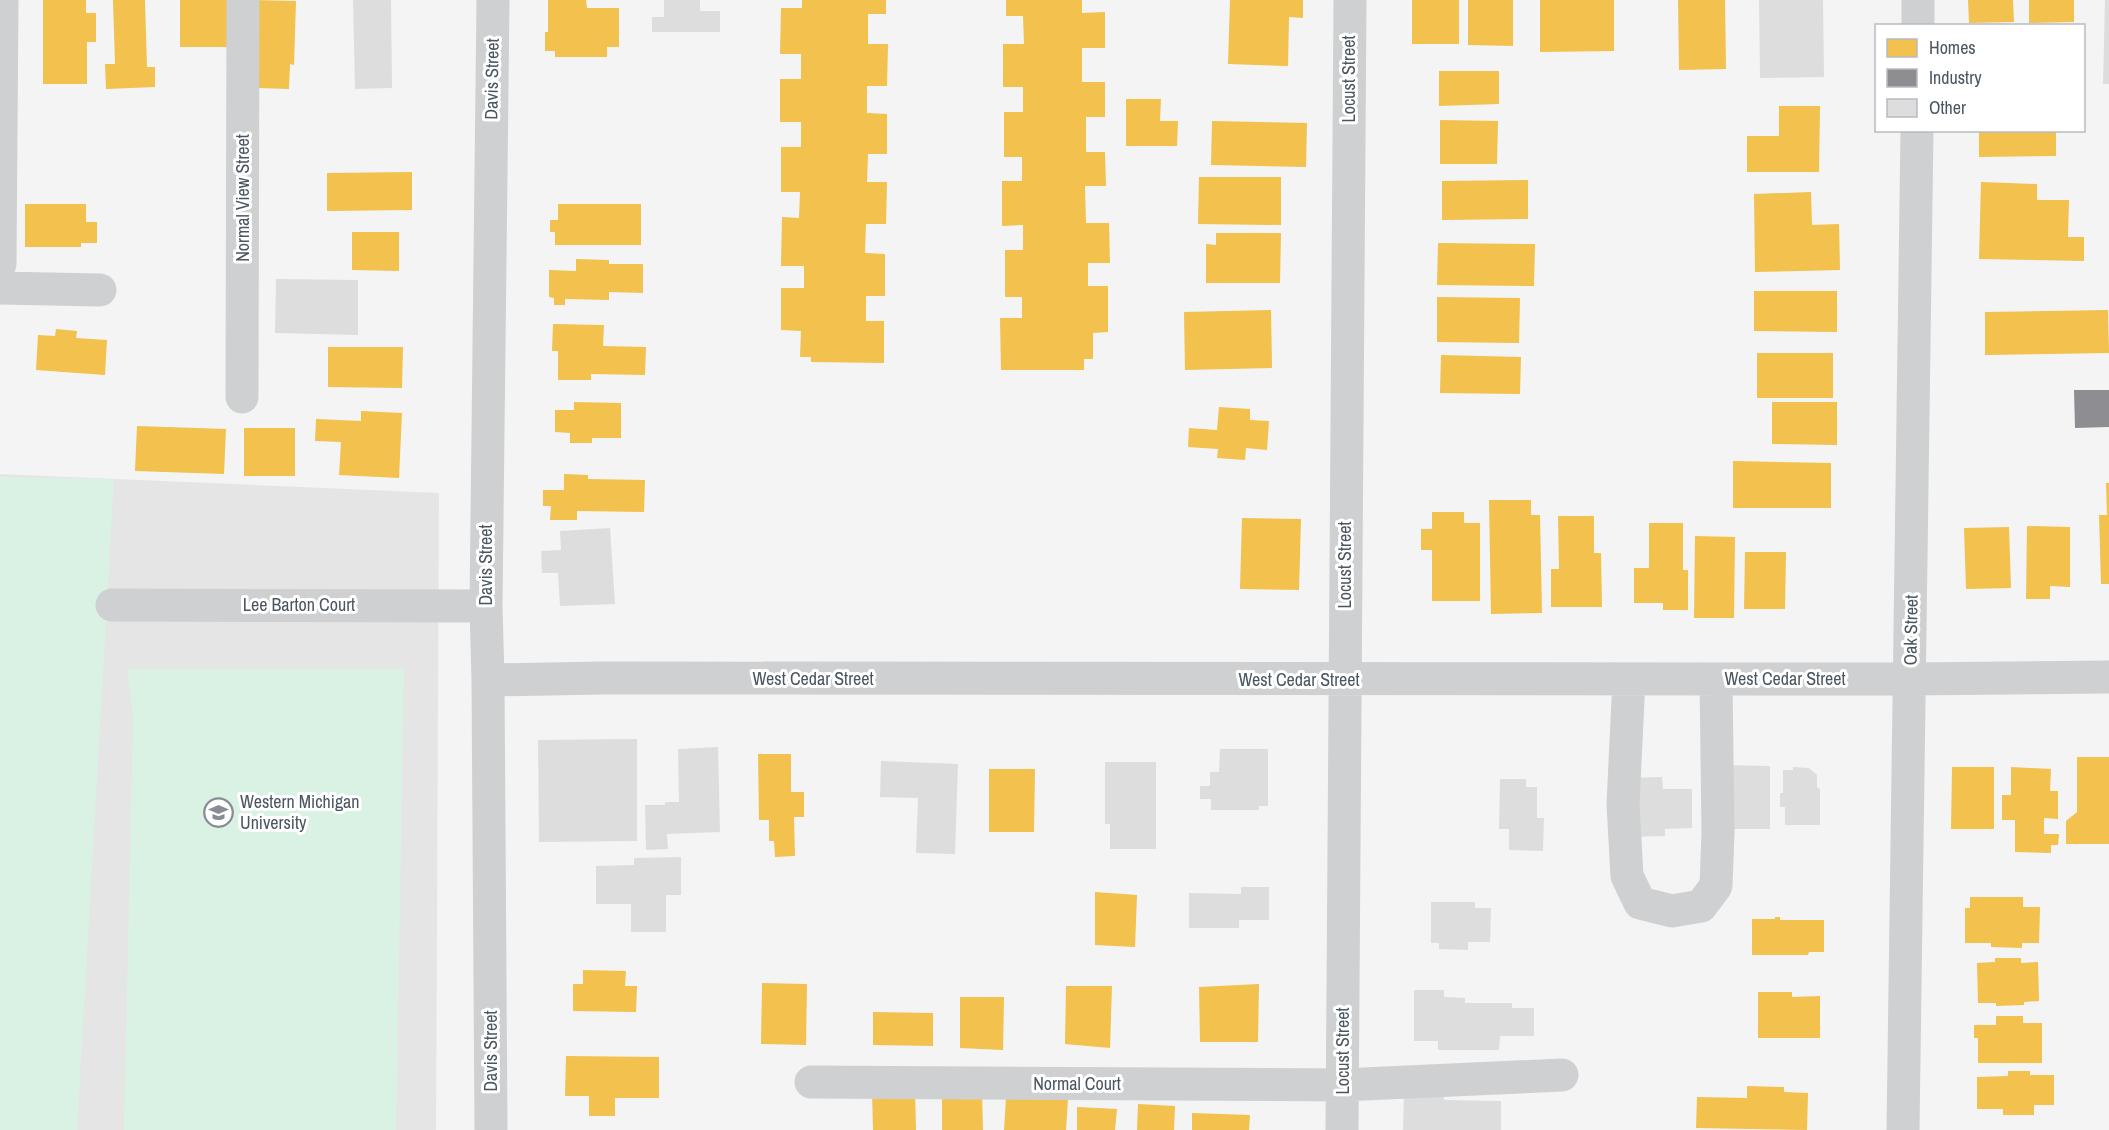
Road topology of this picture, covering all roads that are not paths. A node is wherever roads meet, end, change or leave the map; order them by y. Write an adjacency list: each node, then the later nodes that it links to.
1 (2, 0): 8 (street)
2 (243, 0): 11 (street, Normal View Street)
3 (493, 0): 13 (street, Davis Street)
4 (1350, 0): 19 (street, Locust Street)
5 (1918, 0): 6 (street)
6 (1918, 24)
7 (1917, 132): 17 (street, Oak Street)
8 (0, 264)
9 (0, 288): 10 (street)
10 (100, 290)
11 (242, 396)
12 (112, 605): 13 (street, Lee Barton Court)
13 (486, 606): 18 (street, Davis Street)
14 (2109, 677): 17 (street, West Cedar Street)
15 (1629, 679): 16 (street, West Cedar Street); 16 (street); 19 (street, West Cedar Street)
16 (1716, 679): 17 (street, West Cedar Street)
17 (1910, 679): 25 (street, Oak Street)
18 (488, 680): 19 (street, West Cedar Street); 23 (street, Davis Street)
19 (1344, 680): 22 (street, Locust Street)
20 (1562, 1075): 22 (street, Normal Court)
21 (811, 1082): 22 (street, Normal Court)
22 (1342, 1085): 24 (street, Locust Street)
23 (491, 1130)
24 (1342, 1130)
25 (1903, 1130)

